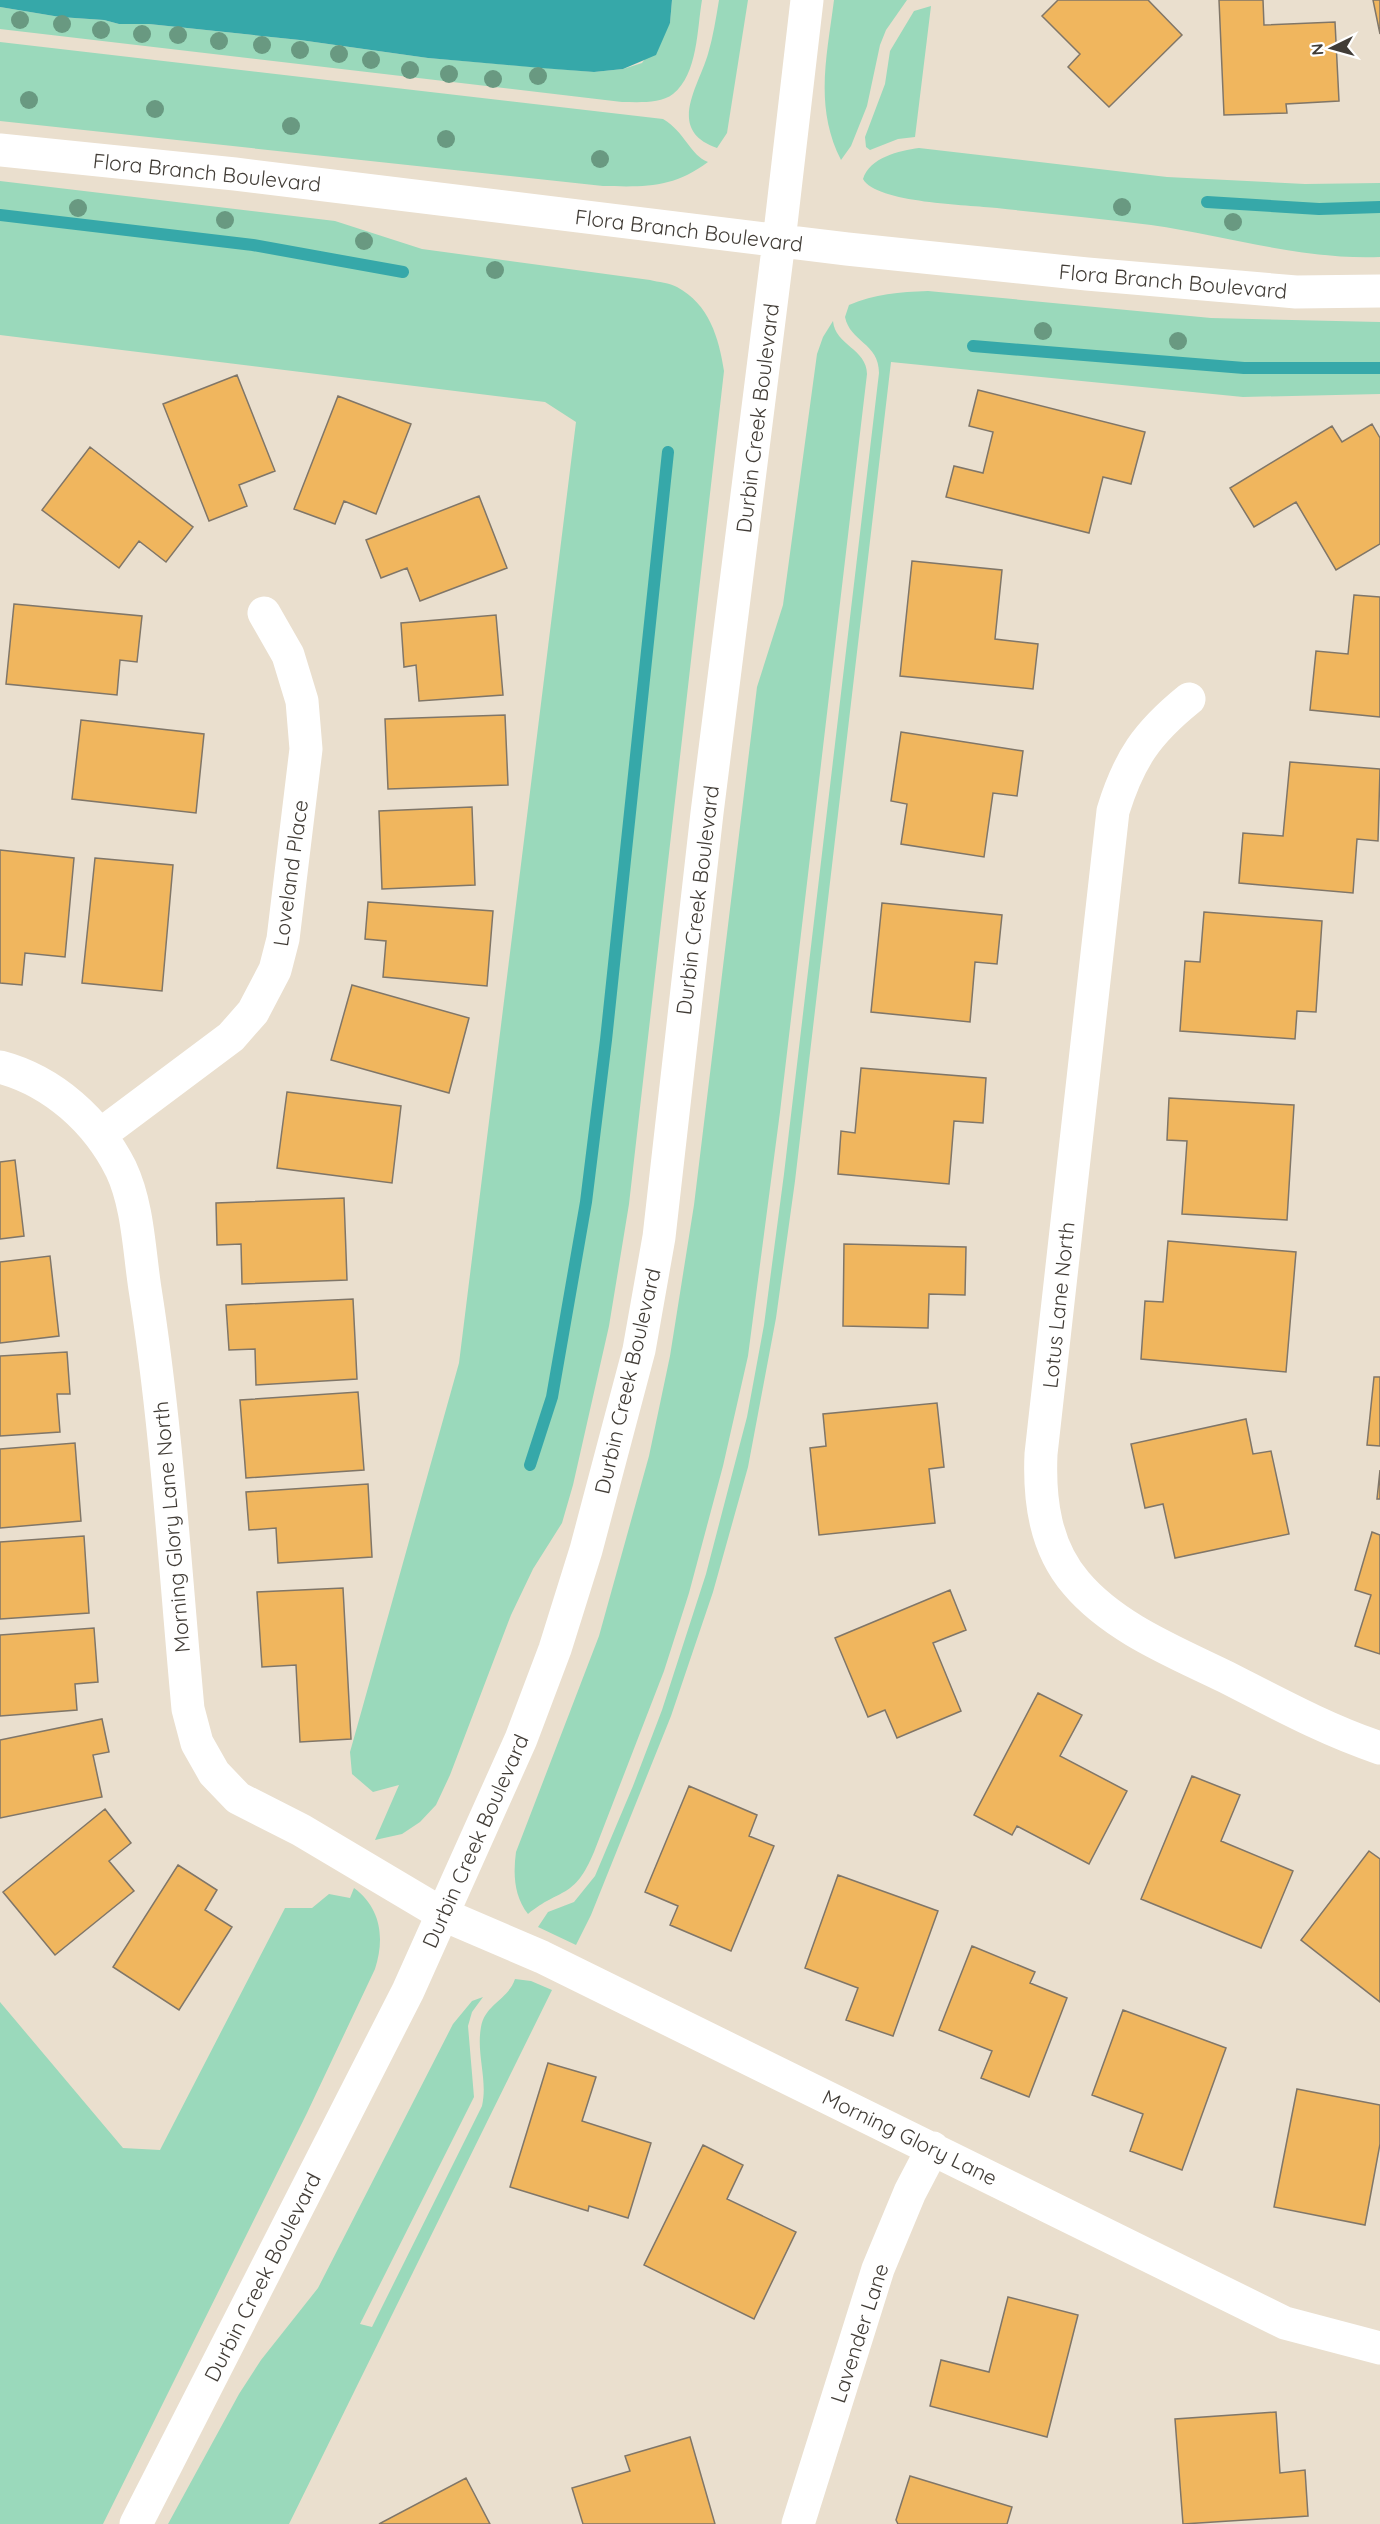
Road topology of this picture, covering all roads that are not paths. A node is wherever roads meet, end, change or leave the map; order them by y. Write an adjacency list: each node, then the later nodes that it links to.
1 (807, 0): 3 (street, Durbin Creek Boulevard)
2 (0, 150): 3 (street, Flora Branch Boulevard)
3 (779, 241): 4 (street, Flora Branch Boulevard); 10 (street, Durbin Creek Boulevard)
4 (1380, 291)
5 (264, 613): 8 (street, Loveland Place)
6 (1189, 699): 9 (street, Lotus Lane North)
7 (0, 1067): 8 (street, Morning Glory Lane North)
8 (100, 1135): 10 (street, Morning Glory Lane North)
9 (1380, 1748)
10 (444, 1915): 11 (street, Morning Glory Lane); 13 (street, Durbin Creek Boulevard)
11 (933, 2148): 12 (street, Morning Glory Lane); 14 (street, Lavender Lane)
12 (1380, 2348)
13 (136, 2524)
14 (798, 2524)

